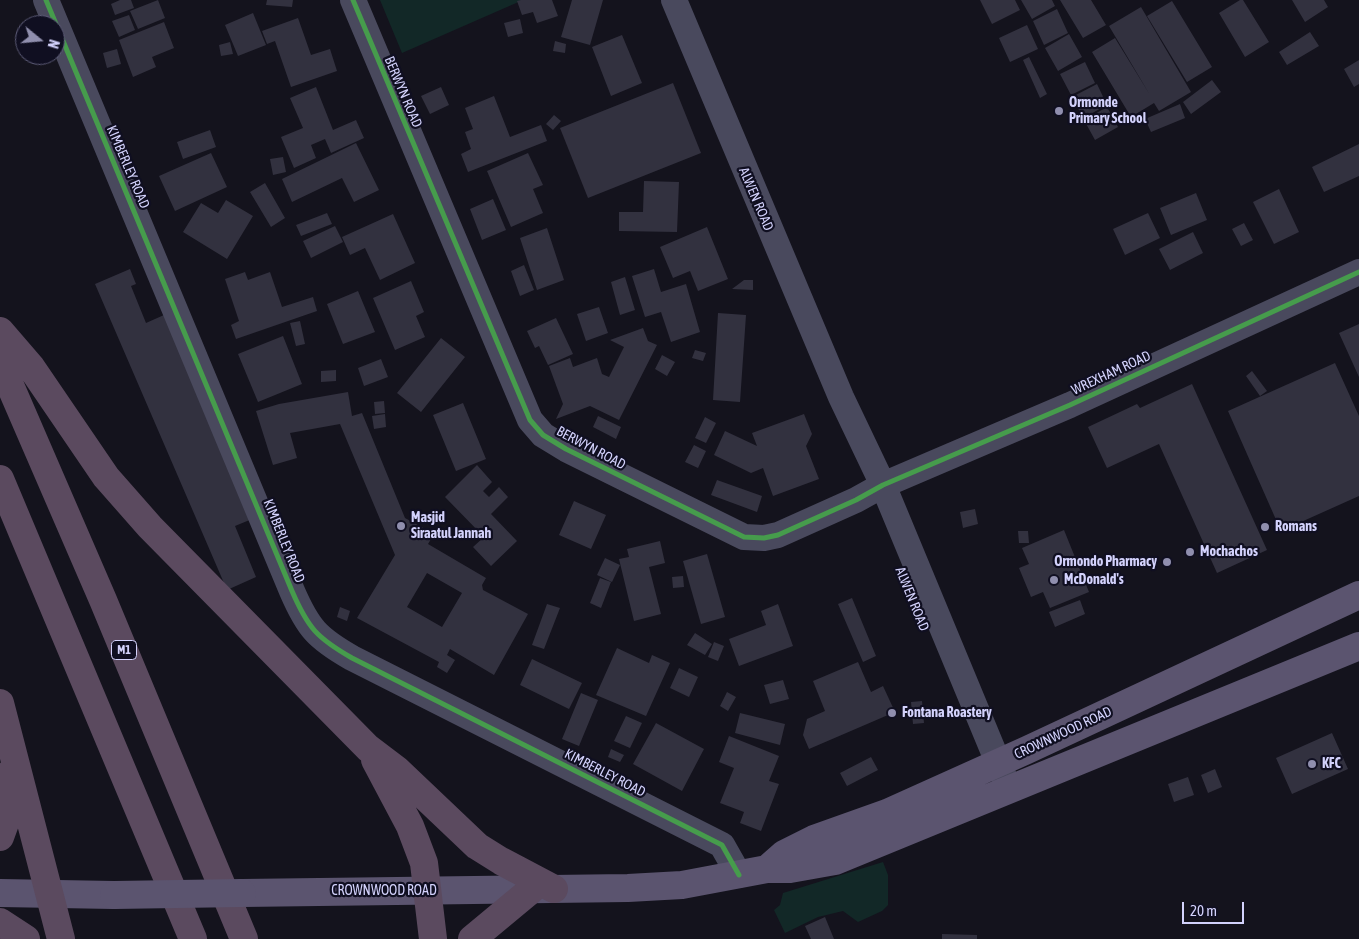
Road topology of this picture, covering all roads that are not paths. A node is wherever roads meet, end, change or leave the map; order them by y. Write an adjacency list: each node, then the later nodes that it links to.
1 (46, 0): 18 (street, KIMBERLEY ROAD)
2 (353, 0): 8 (street, BERWYN ROAD)
3 (674, 0): 8 (street, ALWEN ROAD)
4 (1359, 272): 8 (street, WREXHAM ROAD)
5 (0, 331): 13 (highway)
6 (0, 362): 27 (highway, M1)
7 (0, 479): 26 (highway)
8 (877, 488): 14 (street, ALWEN ROAD)
9 (1359, 595): 14 (main road, CROWNWOOD ROAD)
10 (1359, 646): 15 (main road, CROWNWOOD ROAD)
11 (0, 703): 12 (highway)
12 (8, 732): 16 (highway); 22 (highway)
13 (368, 748): 19 (highway); 20 (highway)
14 (991, 766): 15 (street, ALWEN ROAD); 17 (main road, CROWNWOOD ROAD)
15 (1002, 794): 17 (main road, CROWNWOOD ROAD)
16 (0, 837)
17 (767, 869): 18 (main road, CROWNWOOD ROAD)
18 (739, 875): 19 (main road, CROWNWOOD ROAD)
19 (542, 889): 20 (main road, CROWNWOOD ROAD); 29 (highway)
20 (429, 891): 22 (main road, CROWNWOOD ROAD, bridge); 28 (highway)
21 (0, 893): 22 (main road, CROWNWOOD ROAD)
22 (48, 894): 25 (highway)
23 (0, 922): 24 (highway)
24 (26, 939)
25 (61, 939)
26 (193, 939)
27 (244, 939)
28 (433, 939)
29 (472, 939)

